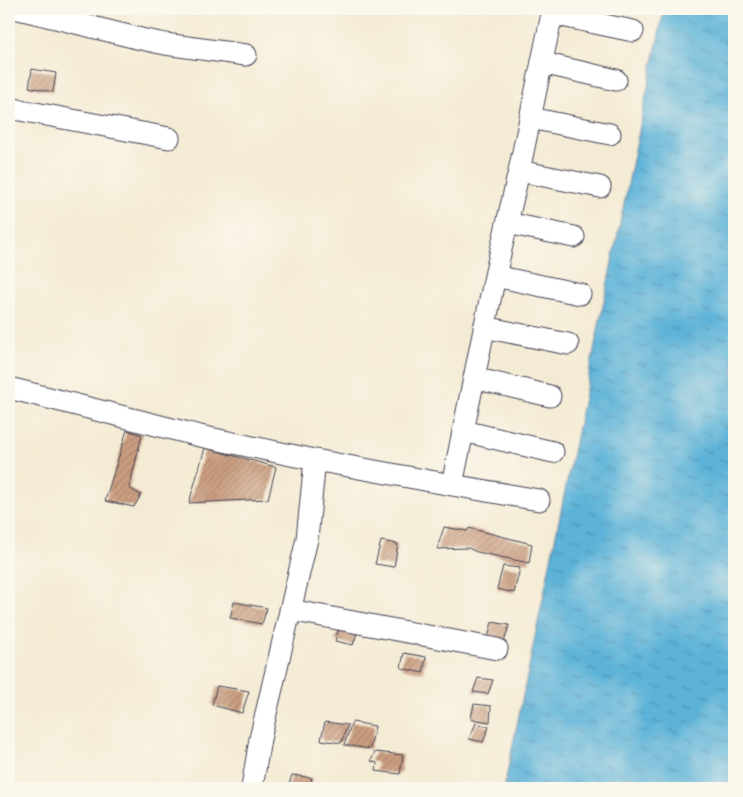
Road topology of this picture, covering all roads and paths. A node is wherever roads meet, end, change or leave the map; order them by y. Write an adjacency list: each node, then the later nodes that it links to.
1 (19, 9): 4 (street)
2 (552, 12): 3 (street); 5 (street)
3 (633, 31)
4 (246, 56)
5 (542, 63): 6 (street); 8 (street)
6 (616, 80)
7 (9, 108): 10 (street)
8 (530, 118): 9 (street); 11 (street)
9 (610, 134)
10 (169, 138)
11 (519, 171): 12 (street); 13 (street)
12 (600, 187)
13 (507, 223): 14 (street); 15 (street)
14 (574, 237)
15 (495, 276): 16 (street); 17 (street)
16 (580, 294)
17 (484, 328): 18 (street); 19 (street)
18 (568, 344)
19 (474, 378): 21 (street); 22 (street)
20 (9, 388): 24 (street)
21 (550, 396)
22 (463, 432): 23 (street); 25 (street)
23 (553, 452)
24 (314, 460): 25 (street); 27 (street)
25 (452, 485): 26 (street)
26 (539, 500)
27 (290, 610): 28 (street); 29 (street)
28 (497, 649)
29 (252, 788)

